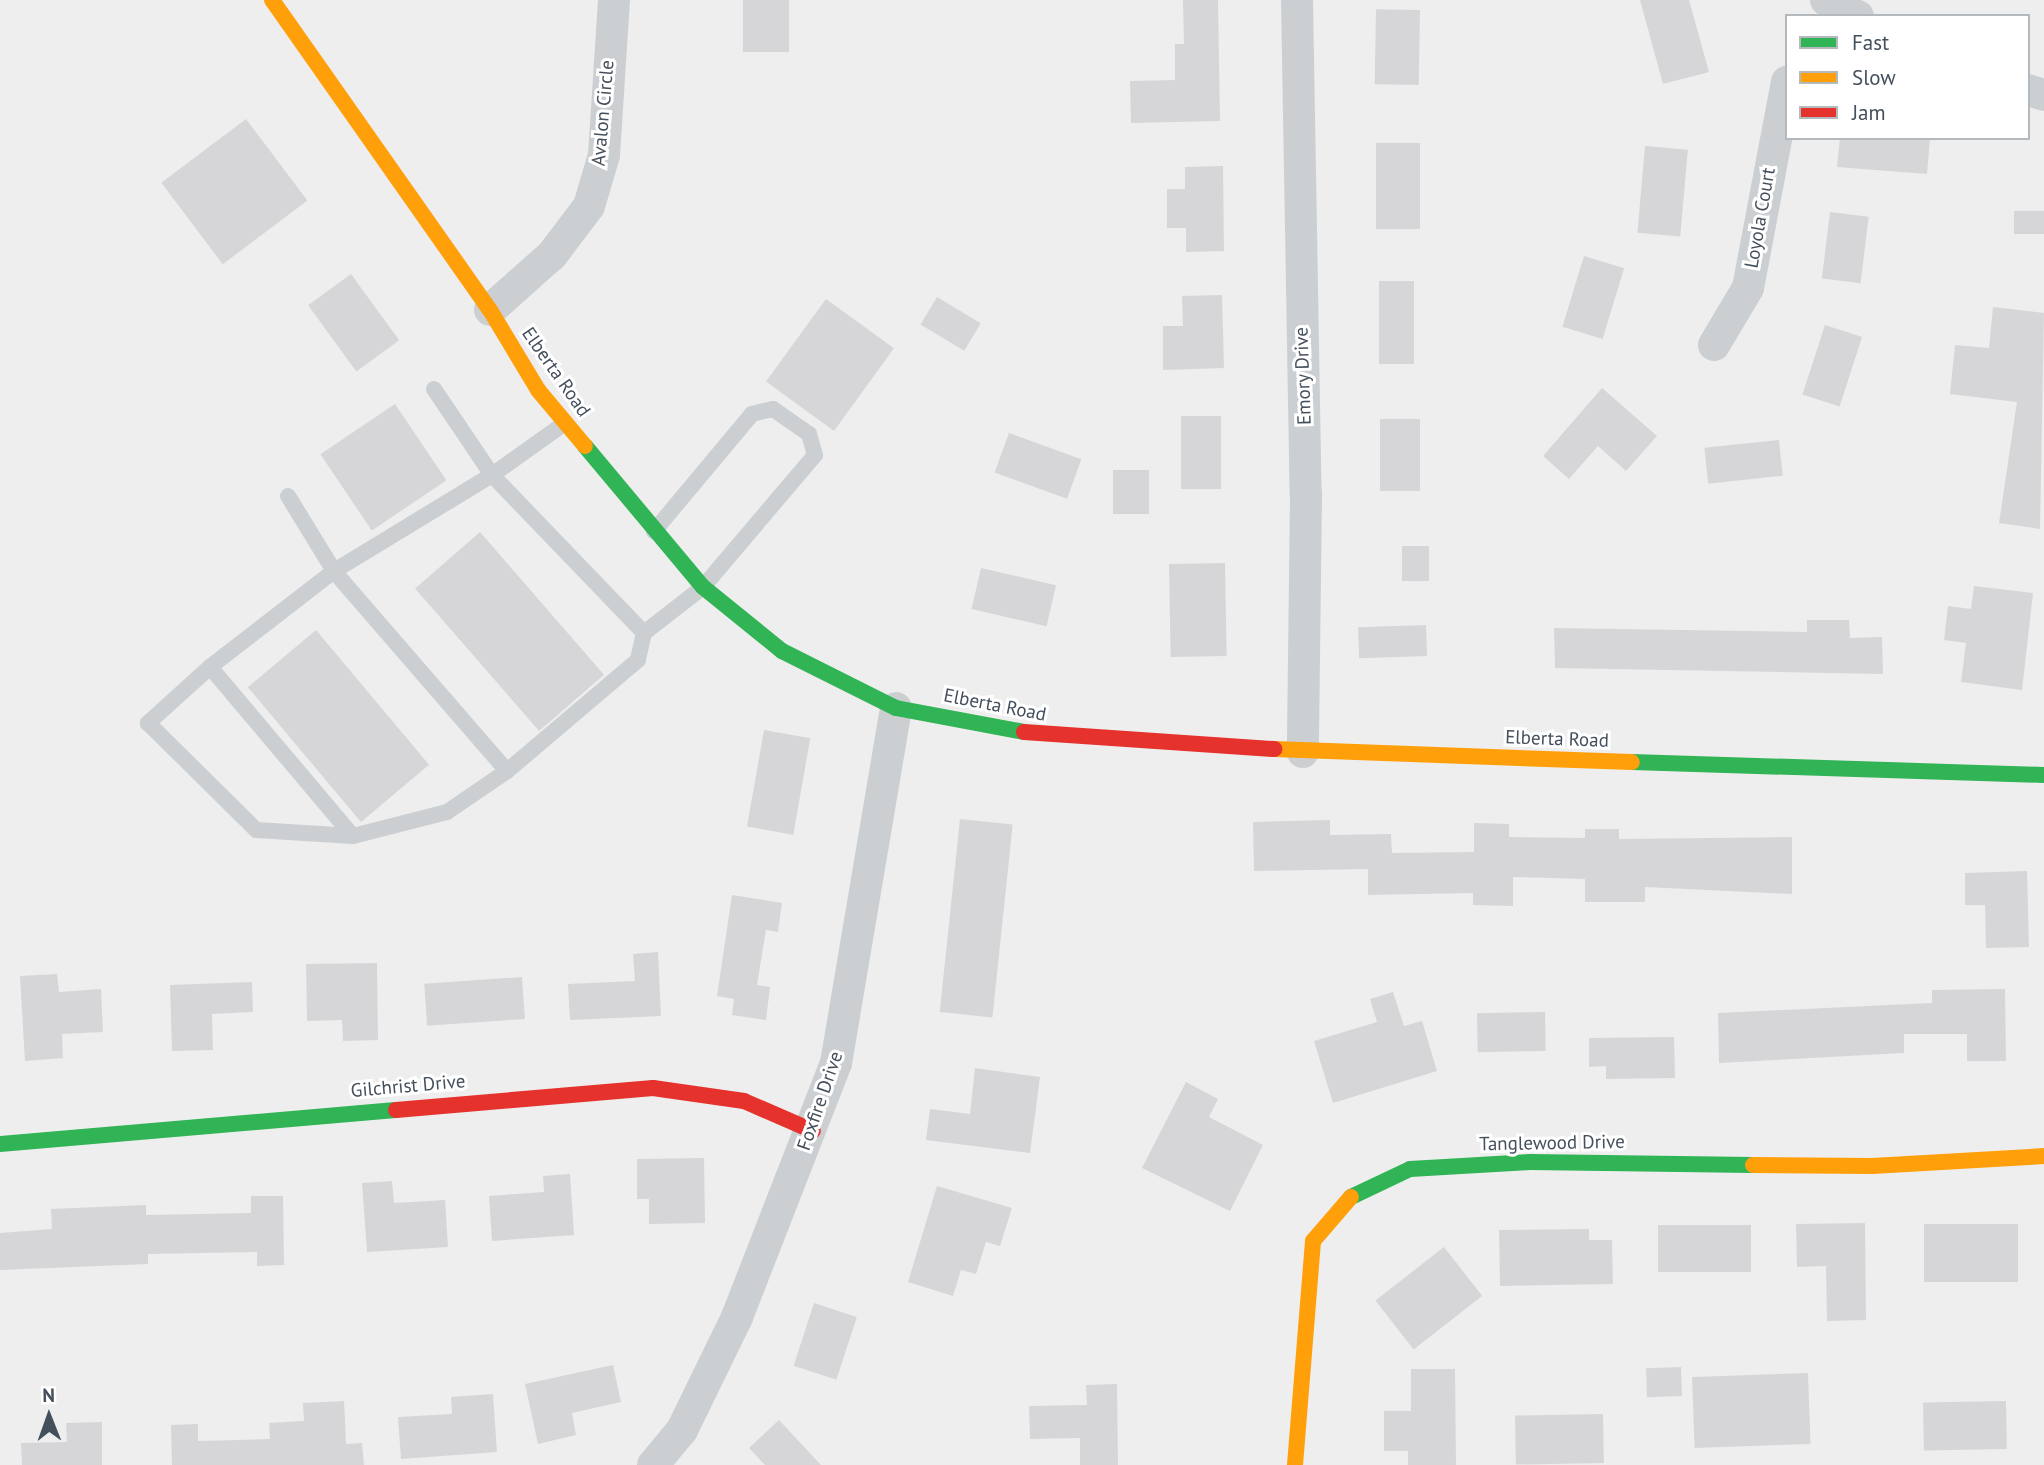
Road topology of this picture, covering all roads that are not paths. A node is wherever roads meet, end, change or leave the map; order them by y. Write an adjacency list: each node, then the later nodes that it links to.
1 (272, 0): 7 (street, Elberta Road)
2 (614, 0): 7 (street, Avalon Circle)
3 (1297, 0): 19 (street, Emory Drive)
4 (1826, 0): 5 (street)
5 (1854, 14)
6 (1785, 93): 8 (street, Loyola Court)
7 (490, 310): 10 (street, Elberta Road)
8 (1714, 345)
9 (434, 389): 11 (lane)
10 (565, 423): 11 (lane); 13 (street, Elberta Road)
11 (492, 475): 14 (lane); 16 (lane)
12 (289, 496): 14 (lane)
13 (654, 531): 15 (street, Elberta Road); 15 (lane)
14 (334, 571): 17 (lane); 20 (lane)
15 (703, 587): 16 (lane); 18 (street, Elberta Road)
16 (644, 633): 20 (lane)
17 (210, 667): 22 (lane); 22 (lane)
18 (896, 708): 19 (street, Elberta Road); 23 (street, Foxfire Drive)
19 (1303, 752): 21 (street, Elberta Road)
20 (507, 771): 22 (lane)
21 (2044, 775)
22 (353, 836)
23 (813, 1131): 24 (street, Gilchrist Drive); 26 (street, Foxfire Drive)
24 (0, 1144)
25 (2044, 1156): 27 (street, Tanglewood Drive)
26 (653, 1465)
27 (1295, 1465)

